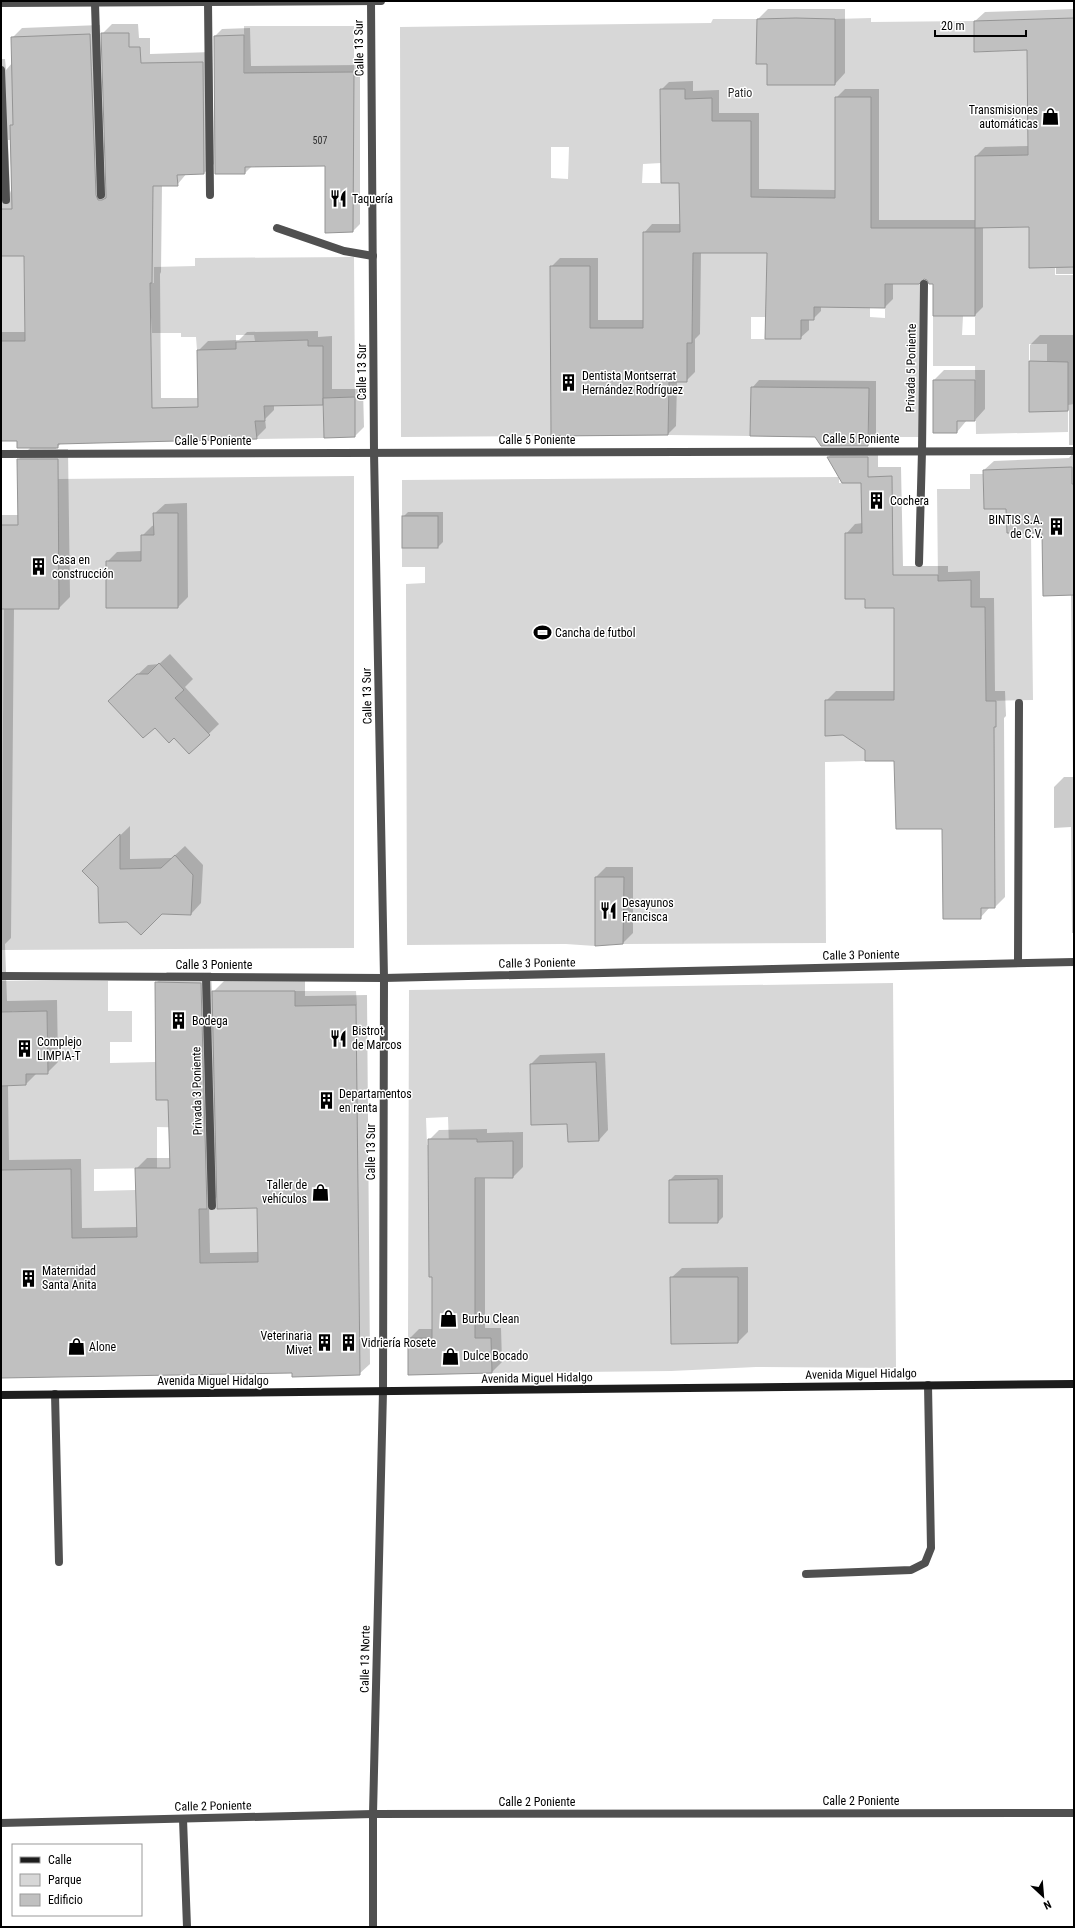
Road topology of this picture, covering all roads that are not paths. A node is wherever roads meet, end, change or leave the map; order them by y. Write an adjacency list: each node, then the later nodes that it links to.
1 (371, 1): 2 (street); 3 (street); 11 (street, Calle 13 Sur)
2 (381, 1)
3 (208, 2): 5 (street); 8 (street)
4 (1, 3): 5 (street)
5 (95, 4): 7 (street)
6 (1, 70): 9 (street)
7 (101, 195)
8 (210, 195)
9 (6, 200)
10 (278, 228): 11 (street)
11 (373, 256): 15 (street, Calle 13 Sur)
12 (924, 284): 13 (street, Privada 5 Poniente)
13 (922, 451): 14 (street, Calle 5 Poniente); 15 (street, Calle 5 Poniente); 17 (street, Privada 5 Poniente)
14 (1074, 451)
15 (374, 452): 16 (street, Calle 5 Poniente); 23 (street, Calle 13 Sur)
16 (1, 454)
17 (919, 563)
18 (1019, 704): 20 (street)
19 (1074, 962): 20 (street, Calle 3 Poniente)
20 (1018, 963): 23 (street, Calle 3 Poniente)
21 (1, 976): 22 (street, Calle 3 Poniente)
22 (206, 977): 23 (street, Calle 3 Poniente); 24 (street, Privada 3 Poniente)
23 (384, 978): 27 (street, Calle 13 Sur)
24 (212, 1206)
25 (1074, 1384): 26 (street, Avenida Miguel Hidalgo)
26 (928, 1385): 27 (street, Avenida Miguel Hidalgo); 31 (street)
27 (383, 1391): 28 (street, Avenida Miguel Hidalgo); 33 (street, Calle 13 Norte)
28 (55, 1394): 29 (street, Avenida Miguel Hidalgo); 30 (street)
29 (1, 1395)
30 (59, 1562)
31 (806, 1574)
32 (1074, 1813): 33 (street, Calle 2 Poniente)
33 (373, 1814): 34 (street, Calle 2 Poniente); 37 (street, Calle 13 Norte)
34 (183, 1819): 35 (street, Calle 2 Poniente); 36 (street)
35 (1, 1823)
36 (187, 1927)
37 (373, 1927)

